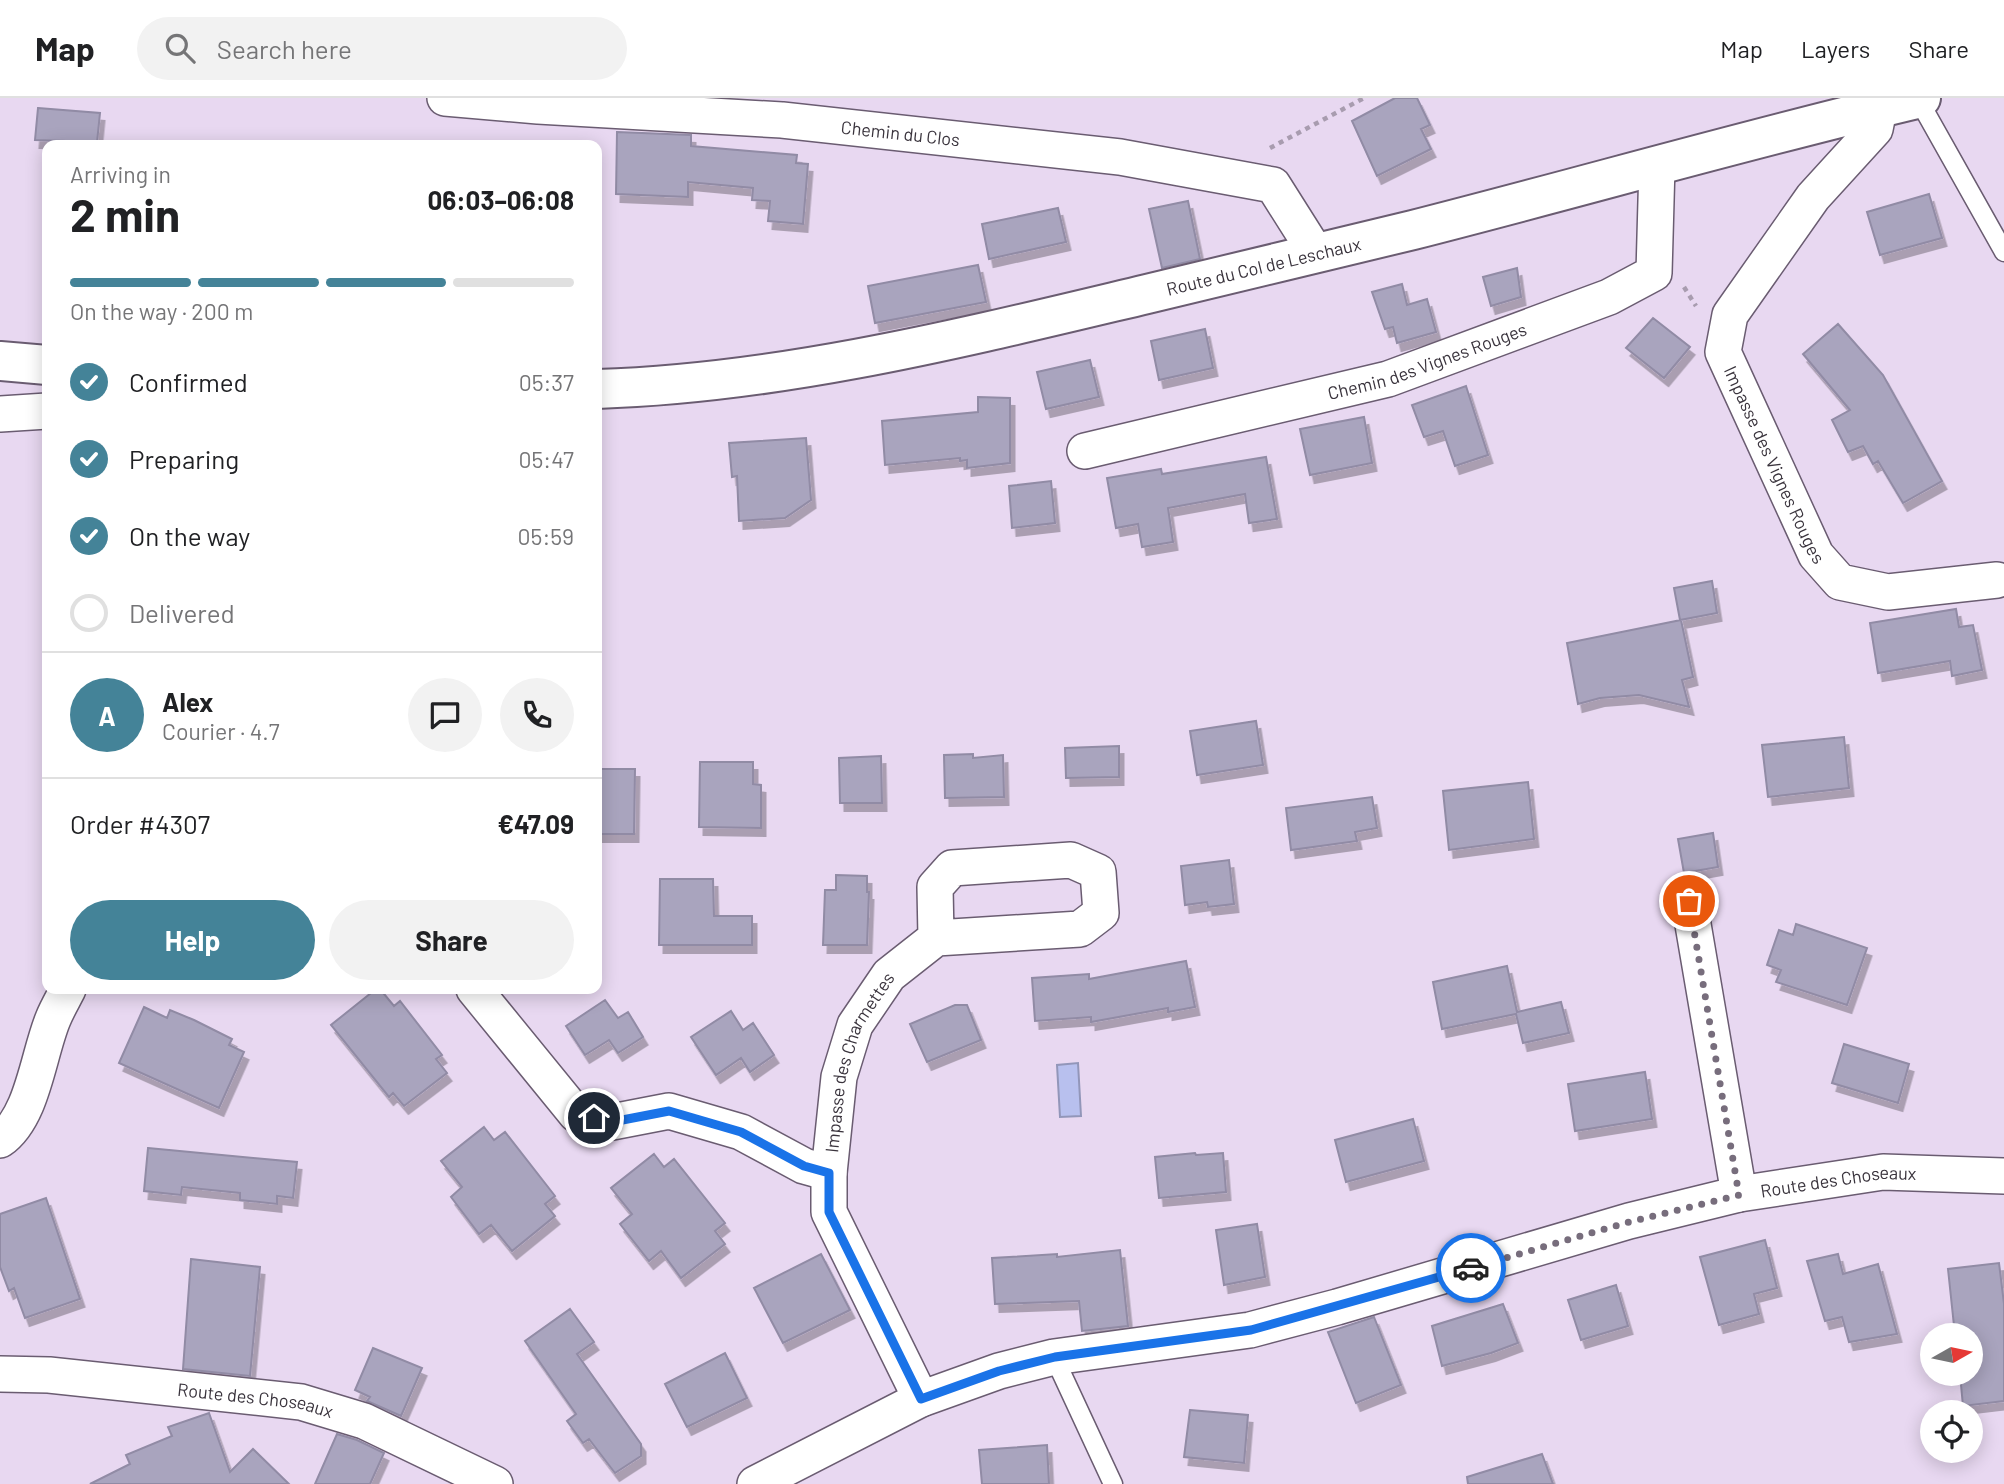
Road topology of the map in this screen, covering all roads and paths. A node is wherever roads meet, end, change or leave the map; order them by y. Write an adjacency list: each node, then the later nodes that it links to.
1 (445, 98): 8 (street, Chemin du Clos)
2 (1364, 98): 5 (path)
3 (1920, 98): 4 (main road, Route du Col de Leschaux); 7 (lane)
4 (1879, 108): 6 (main road, Route du Col de Leschaux); 10 (street, Impasse des Vignes Rouges)
5 (1268, 149)
6 (1657, 165): 8 (main road, Route du Col de Leschaux); 9 (street)
7 (2004, 252)
8 (1316, 253): 13 (main road, Route du Col de Leschaux)
9 (1654, 273): 10 (path); 16 (street, Chemin des Vignes Rouges)
10 (1723, 352): 17 (street, Impasse des Vignes Rouges)
11 (0, 361): 12 (main road)
12 (42, 365)
13 (602, 389)
14 (42, 411): 15 (street)
15 (0, 414)
16 (1085, 451)
17 (1997, 580)
18 (1689, 901): 25 (street)
19 (936, 939): 23 (street, Impasse des Charmettes)
20 (65, 994): 22 (street)
21 (478, 994): 23 (street)
22 (0, 1140)
23 (829, 1173): 28 (street, Impasse des Charmettes)
24 (2004, 1176): 25 (street, Route des Choseaux)
25 (1739, 1195): 26 (street, Route des Choseaux)
26 (1055, 1357): 28 (street, Route des Choseaux); 31 (lane)
27 (0, 1374): 29 (street, Route des Choseaux)
28 (921, 1399): 30 (street, Route des Choseaux)
29 (495, 1484)
30 (755, 1484)
31 (1113, 1484)

